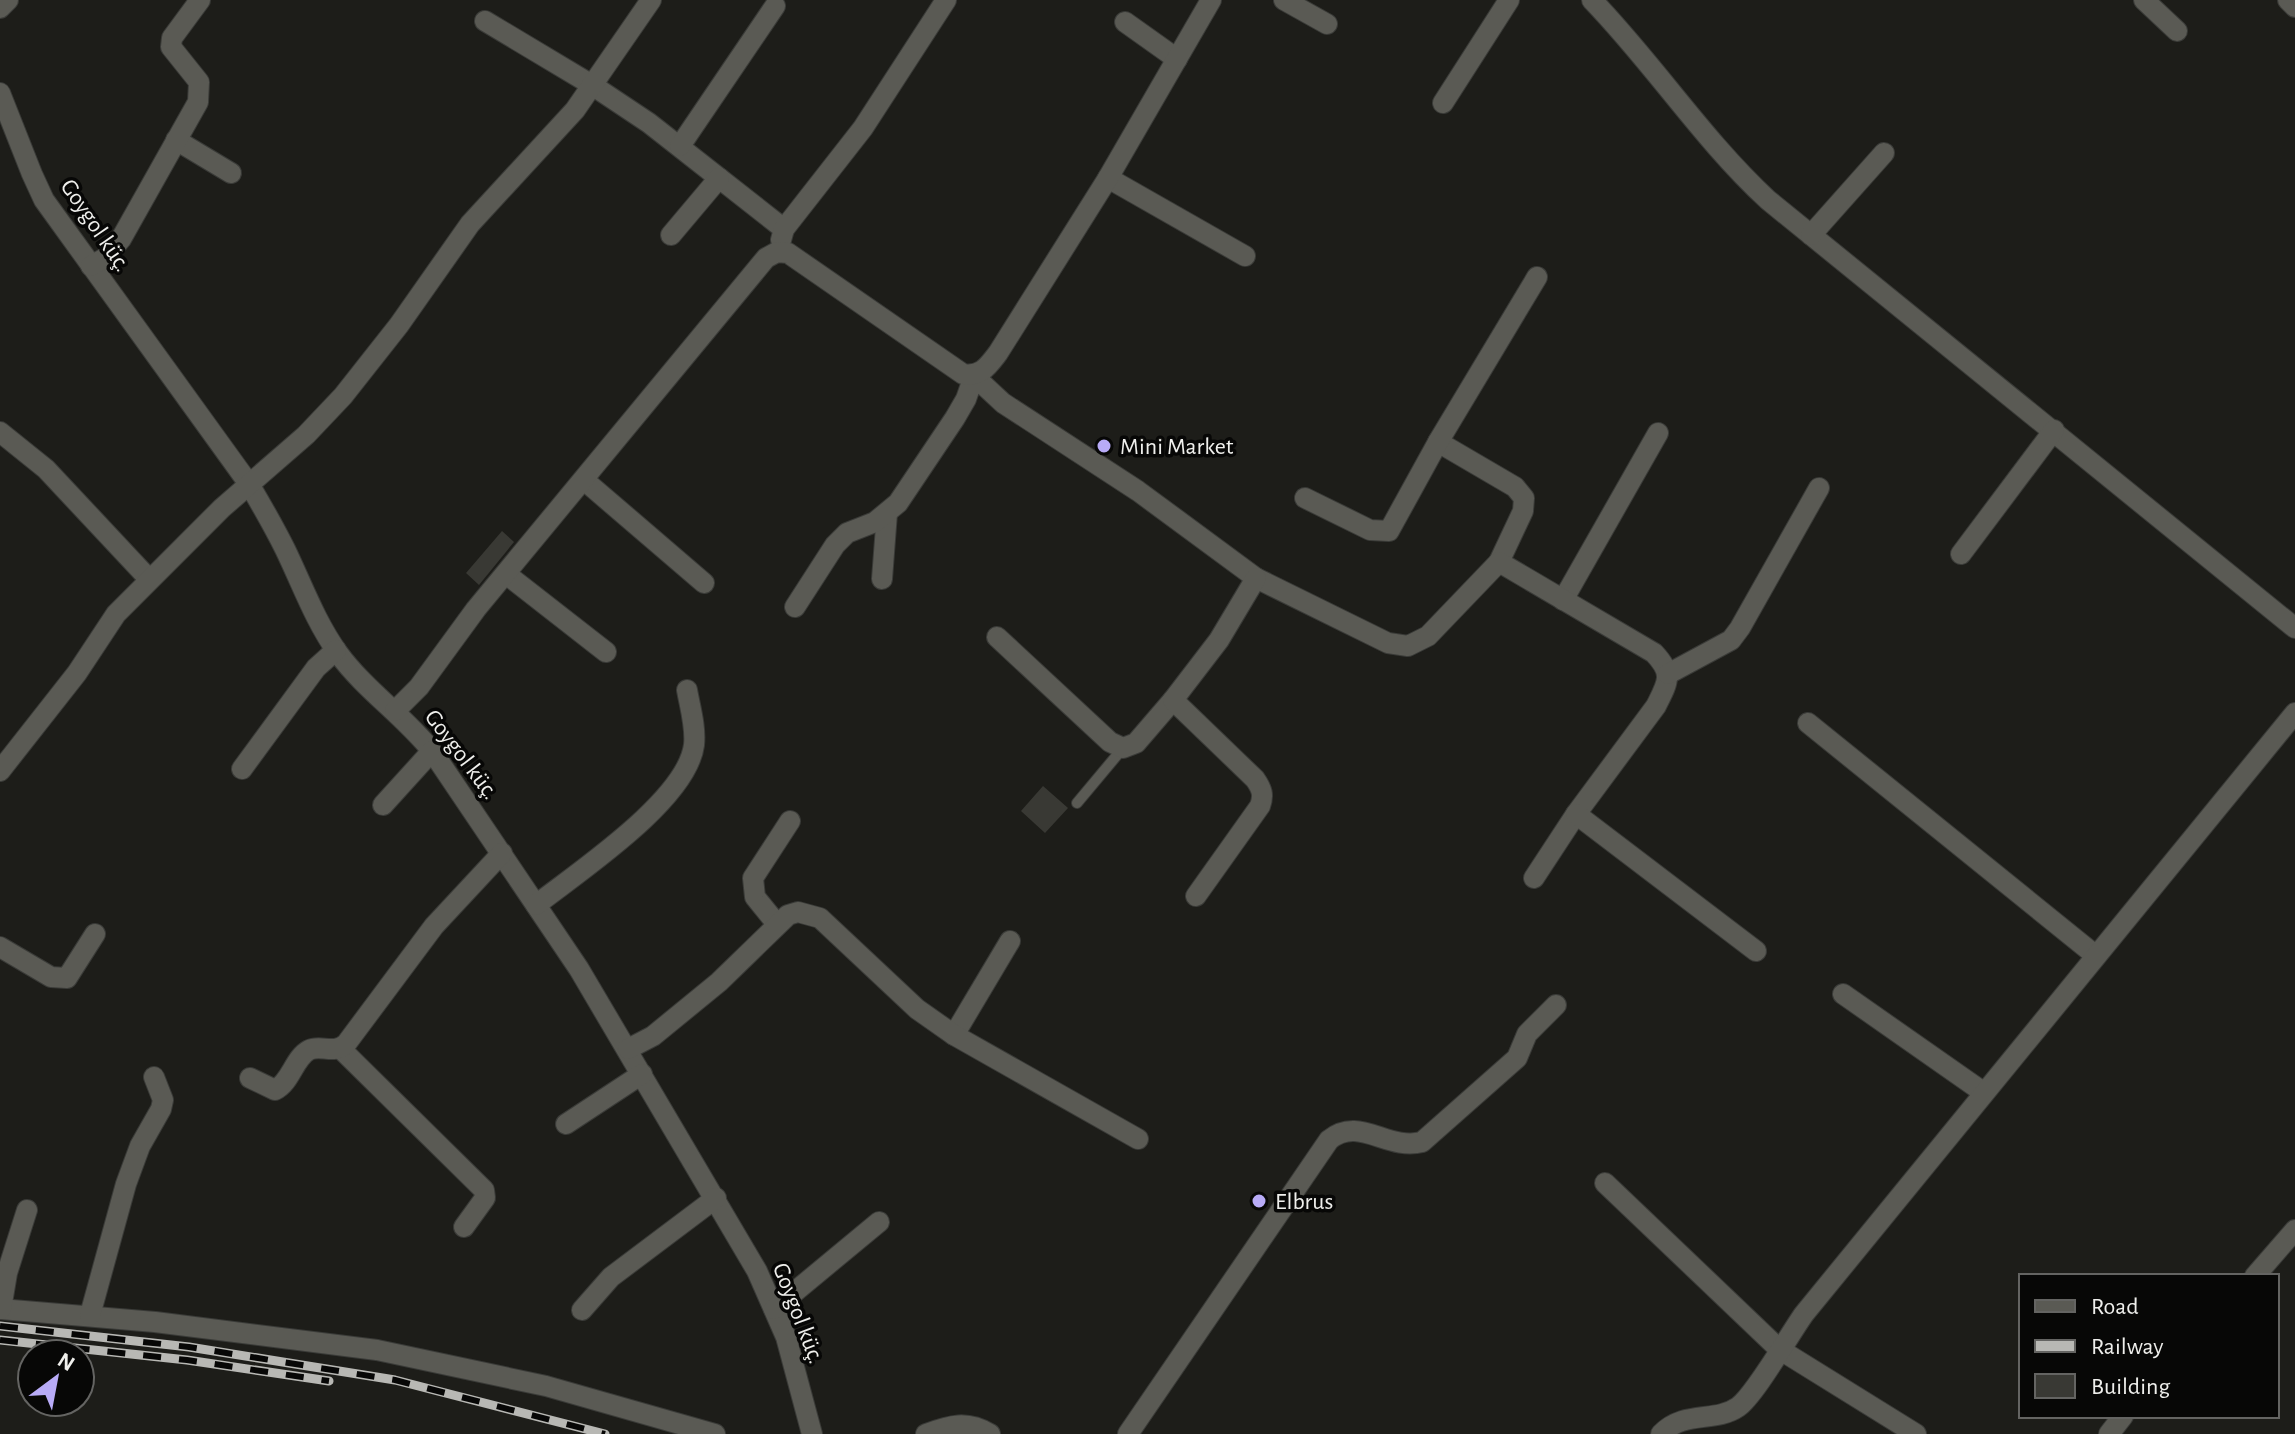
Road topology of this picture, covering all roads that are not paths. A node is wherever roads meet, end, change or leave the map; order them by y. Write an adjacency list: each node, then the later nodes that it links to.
1 (8, 0): 13 (street)
2 (200, 0): 22 (street)
3 (651, 0): 19 (street)
4 (946, 0): 28 (street)
5 (1211, 0): 18 (street)
6 (1284, 0): 16 (street)
7 (1509, 0): 21 (street)
8 (1592, 0): 30 (street)
9 (2144, 0): 17 (street)
10 (2288, 0): 12 (street)
11 (775, 6): 23 (street)
12 (2295, 7)
13 (0, 8)
14 (485, 21): 19 (street)
15 (1125, 22): 18 (street)
16 (1327, 24)
17 (2177, 31)
18 (1177, 59): 27 (street)
19 (592, 85): 23 (street); 41 (street)
20 (0, 93): 33 (street, Goygol küç.)
21 (1443, 103)
22 (176, 140): 25 (street); 33 (street)
23 (680, 146): 26 (street)
24 (1884, 153): 30 (street)
25 (231, 173)
26 (719, 178): 28 (street); 29 (street)
27 (1108, 178): 32 (street); 35 (street)
28 (784, 229): 31 (street)
29 (671, 235)
30 (1811, 235): 36 (street)
31 (777, 252): 35 (street); 40 (street)
32 (1245, 256)
33 (91, 266): 41 (street, Goygol küç.)
34 (1537, 277): 39 (street)
35 (974, 376): 44 (street); 48 (street)
36 (2054, 430): 45 (street); 54 (street)
37 (0, 432): 49 (street)
38 (1658, 433): 52 (street)
39 (1438, 442): 43 (street); 46 (street)
40 (584, 480): 47 (street); 51 (street)
41 (249, 484): 49 (street); 56 (street, Goygol küç.)
42 (1819, 488): 58 (street)
43 (1305, 498)
44 (887, 513): 50 (street); 53 (street)
45 (1961, 554)
46 (1499, 562): 48 (street); 52 (street)
47 (506, 574): 57 (street); 61 (street)
48 (1256, 578): 60 (street)
49 (149, 579): 67 (street)
50 (882, 579)
51 (704, 583)
52 (1563, 600): 58 (street)
53 (795, 607)
54 (2295, 628)
55 (997, 637): 64 (street)
56 (336, 650): 61 (street, Goygol küç.); 66 (street)
57 (606, 652)
58 (1668, 674): 70 (street)
59 (687, 690): 75 (street)
60 (1173, 700): 64 (street); 74 (street)
61 (395, 711): 65 (street, Goygol küç.)
62 (2295, 713): 81 (street)
63 (1808, 723): 81 (street)
64 (1123, 748): 68 (lane)
65 (432, 751): 69 (street); 72 (street, Goygol küç.)
66 (242, 769)
67 (0, 771)
68 (1077, 803)
69 (383, 805)
70 (1576, 814): 73 (street); 80 (street)
71 (790, 821): 76 (street)
72 (502, 853): 75 (street, Goygol küç.); 85 (street)
73 (1534, 878)
74 (1196, 896)
75 (536, 905): 86 (street, Goygol küç.)
76 (777, 924): 84 (street); 86 (street)
77 (95, 934): 79 (street)
78 (1010, 941): 84 (street)
79 (0, 947)
80 (1756, 951)
81 (2095, 955): 90 (street)
82 (1843, 994): 90 (street)
83 (1556, 1005): 110 (street)
84 (954, 1035): 92 (street)
85 (341, 1049): 89 (street); 97 (street)
86 (628, 1049): 87 (street, Goygol küç.)
87 (642, 1074): 91 (street); 94 (street, Goygol küç.)
88 (154, 1077): 103 (street)
89 (250, 1078)
90 (1983, 1092): 104 (street)
91 (566, 1124)
92 (1138, 1139)
93 (1605, 1183): 104 (street)
94 (716, 1198): 101 (street, Goygol küç.); 102 (street)
95 (27, 1210): 100 (street)
96 (879, 1222): 101 (street)
97 (464, 1227)
98 (2295, 1230): 99 (street)
99 (2257, 1274)
100 (0, 1309): 103 (street)
101 (774, 1309): 107 (street, Goygol küç.)
102 (582, 1310)
103 (90, 1315): 106 (street)
104 (1779, 1349): 111 (street); 112 (street)
105 (2121, 1418): 113 (street)
106 (715, 1434)
107 (812, 1434)
108 (926, 1434): 109 (street)
109 (990, 1434)
110 (1128, 1434)
111 (1661, 1434)
112 (1916, 1434)
113 (2109, 1434)

